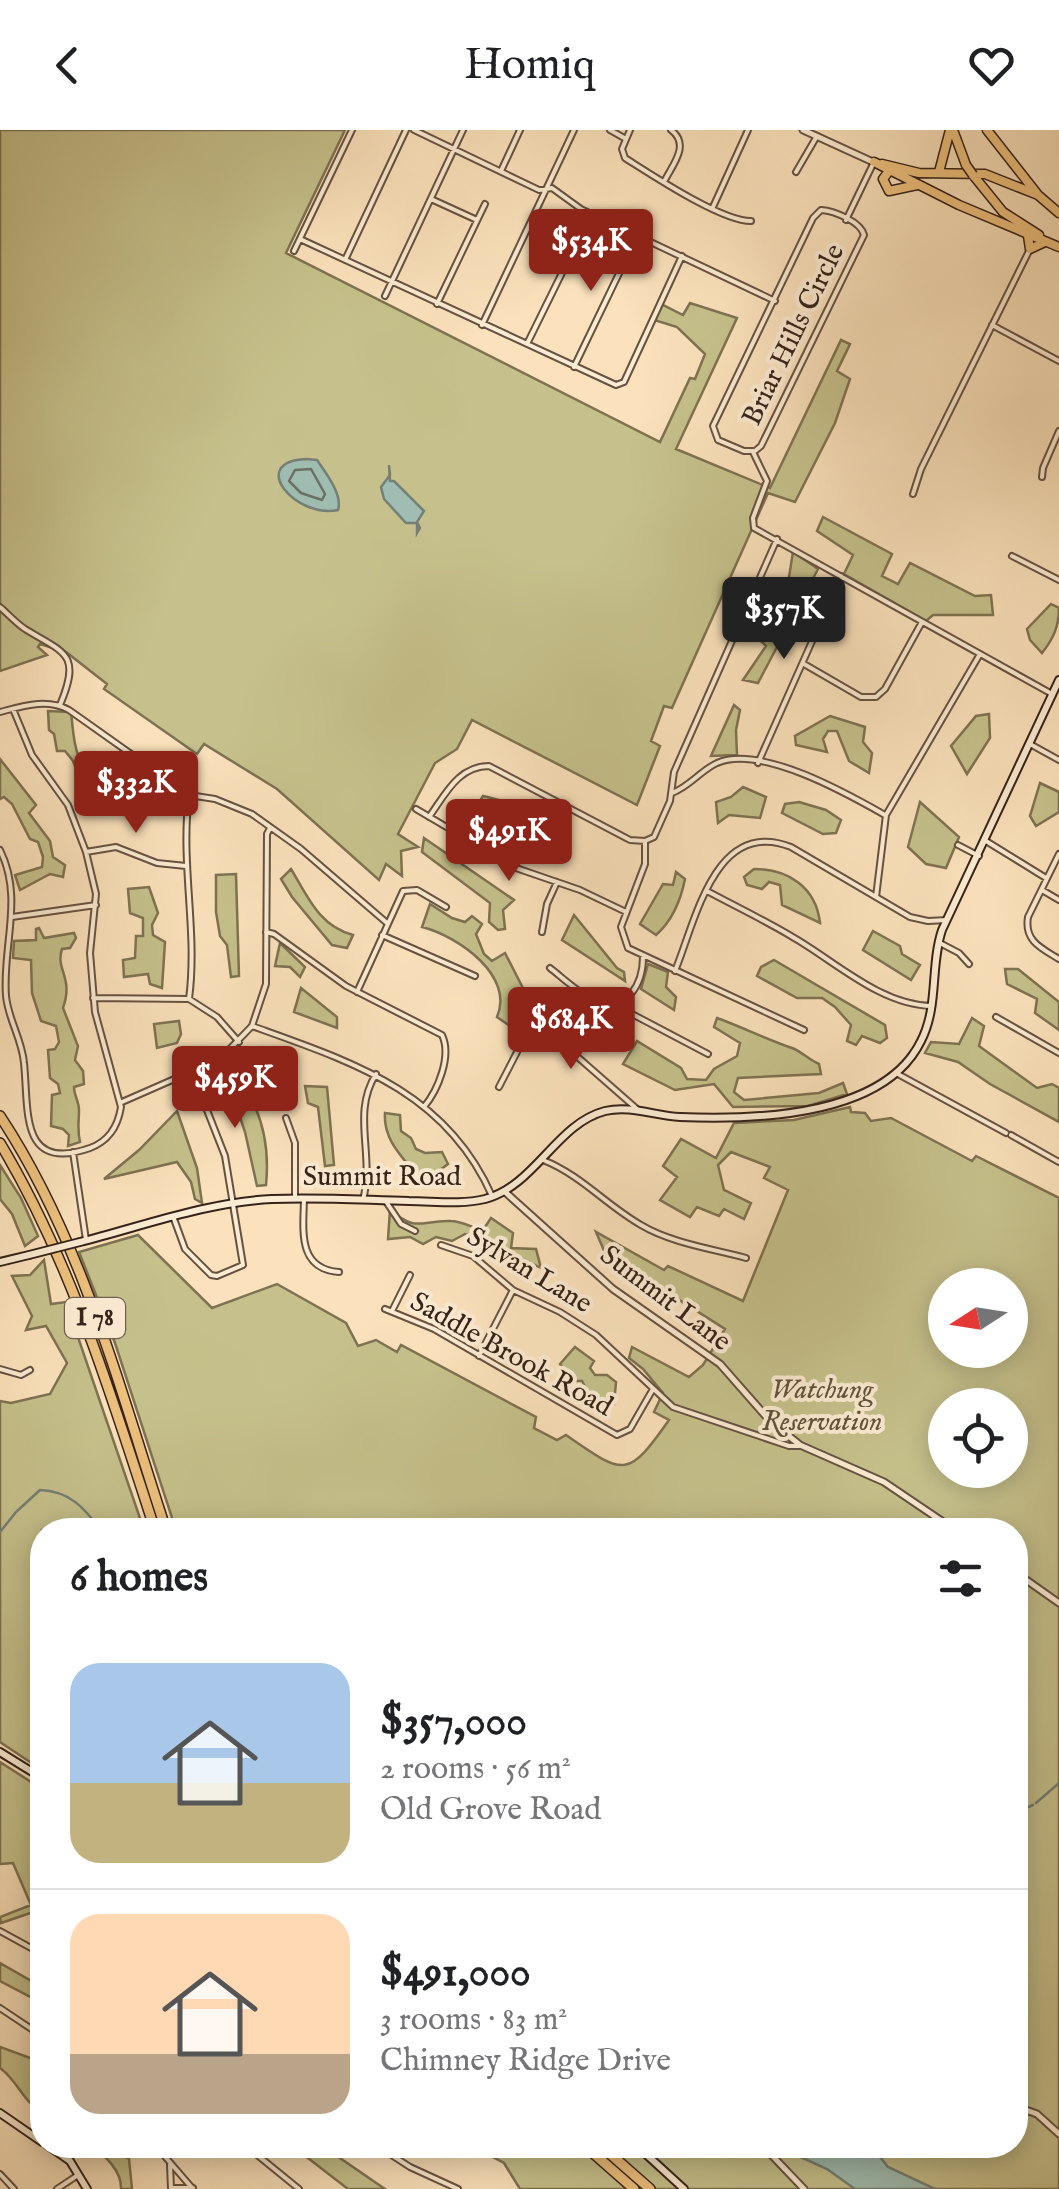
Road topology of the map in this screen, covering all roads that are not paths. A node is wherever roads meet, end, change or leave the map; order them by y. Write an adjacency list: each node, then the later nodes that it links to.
1 (352, 130): 37 (street)
2 (406, 130): 43 (street)
3 (414, 130): 16 (street)
4 (463, 130): 16 (street)
5 (520, 130): 18 (street)
6 (574, 130): 25 (street)
7 (610, 130): 15 (street)
8 (630, 130): 15 (street)
9 (671, 130): 23 (street)
10 (748, 130): 29 (street)
11 (803, 130): 14 (street)
12 (952, 130): 22 (highway); 39 (highway, bridge)
13 (987, 130): 26 (highway)
14 (817, 136): 17 (street); 20 (street)
15 (626, 139): 23 (street)
16 (454, 149): 18 (street); 27 (street)
17 (874, 162): 19 (highway); 21 (highway); 34 (street, Briar Hills Circle)
18 (500, 171): 25 (street)
19 (889, 171): 21 (highway); 24 (highway); 24 (highway)
20 (796, 172)
21 (919, 172): 22 (highway)
22 (939, 172): 26 (highway)
23 (665, 180): 29 (street)
24 (924, 186): 35 (highway)
25 (545, 190): 31 (street); 48 (street)
26 (1038, 195): 30 (highway)
27 (430, 199): 32 (street); 44 (street)
28 (485, 204): 32 (street)
29 (712, 208): 33 (street)
30 (1059, 213)
31 (591, 214): 36 (street); 50 (street)
32 (477, 220): 47 (street)
33 (750, 220)
34 (846, 220): 46 (street, Briar Hills Circle); 54 (street, Briar Hills Circle)
35 (1026, 234): 38 (highway); 40 (highway)
36 (638, 236): 42 (street); 52 (street)
37 (300, 239): 41 (street); 43 (street)
38 (1045, 242): 39 (highway); 40 (highway)
39 (1059, 245)
40 (1030, 249): 49 (street)
41 (294, 250)
42 (682, 256): 46 (street); 52 (street)
43 (344, 260): 44 (street)
44 (390, 282): 45 (street); 47 (street)
45 (385, 296)
46 (774, 301): 54 (street, Briar Hills Circle)
47 (437, 304): 48 (street)
48 (482, 325): 50 (street)
49 (992, 326): 51 (street); 56 (street)
50 (526, 346): 52 (street)
51 (1059, 360)
52 (574, 367)
53 (1059, 430): 55 (street)
54 (753, 452): 57 (street)
55 (1042, 477)
56 (913, 494)
57 (778, 539): 59 (street); 73 (street)
58 (1012, 556): 60 (street)
59 (841, 576): 62 (street); 64 (street)
60 (1059, 580)
61 (0, 607): 67 (street)
62 (922, 622): 63 (street); 64 (street)
63 (980, 654): 66 (street); 76 (street)
64 (802, 663): 72 (street)
65 (1059, 682): 66 (main road, Summit Road)
66 (1052, 694): 70 (main road, Summit Road)
67 (60, 705): 68 (street); 74 (street)
68 (14, 708): 69 (street); 83 (street)
69 (0, 712)
70 (1030, 744): 71 (street); 80 (main road, Summit Road)
71 (1059, 760)
72 (758, 763): 73 (street); 76 (street)
73 (672, 793): 79 (street)
74 (189, 796): 78 (street); 86 (street)
75 (416, 810): 77 (street)
76 (886, 815): 91 (street)
77 (429, 818): 79 (street); 88 (street)
78 (271, 827): 98 (street); 99 (street)
79 (644, 841): 95 (street)
80 (986, 841): 85 (main road, Summit Road); 87 (street)
81 (958, 845): 85 (street)
82 (0, 850): 96 (street)
83 (86, 852): 86 (street); 93 (street)
84 (1059, 854): 87 (street)
85 (978, 856): 97 (main road, Summit Road)
86 (186, 866): 111 (street)
87 (1047, 878): 89 (street)
88 (558, 882): 95 (street); 100 (street)
89 (1042, 890): 92 (street); 104 (street)
90 (707, 891): 91 (street); 107 (street); 113 (street)
91 (876, 897): 97 (street)
92 (1059, 900)
93 (96, 905): 96 (street); 110 (street)
94 (446, 907): 98 (street)
95 (626, 912): 103 (street)
96 (11, 918): 132 (street)
97 (947, 920): 102 (main road, Summit Road)
98 (386, 923): 101 (street)
99 (266, 932): 109 (street); 117 (street)
100 (542, 932)
101 (382, 934): 108 (street); 109 (street)
102 (938, 942): 105 (street); 113 (main road, Summit Road)
103 (642, 957): 107 (street); 112 (street)
104 (1059, 959)
105 (969, 964)
106 (550, 968): 112 (street)
107 (675, 970): 118 (street)
108 (475, 976)
109 (357, 992): 127 (street)
110 (93, 998): 111 (street); 126 (street)
111 (189, 999): 119 (street)
112 (621, 1002): 121 (street)
113 (932, 1006): 124 (main road, Summit Road)
114 (524, 1010): 116 (street)
115 (996, 1017): 120 (street)
116 (534, 1019): 125 (street); 128 (street)
117 (252, 1026): 119 (street); 123 (street)
118 (804, 1030)
119 (239, 1042): 122 (street)
120 (1059, 1053)
121 (708, 1054)
122 (192, 1072): 126 (street); 140 (street)
123 (376, 1074): 127 (street); 138 (street)
124 (896, 1074): 128 (main road, Summit Road); 134 (street)
125 (498, 1087)
126 (122, 1102): 132 (street)
127 (424, 1107): 136 (street)
128 (638, 1110): 133 (main road, Summit Road)
129 (0, 1116): 158 (highway, I 78)
130 (286, 1118): 137 (street)
131 (0, 1143): 157 (highway, I 78)
132 (74, 1152): 143 (street)
133 (543, 1160): 135 (main road, Summit Road); 145 (street)
134 (1059, 1162)
135 (504, 1191): 136 (main road, Summit Road); 156 (street, Summit Lane)
136 (492, 1196): 139 (main road, Summit Road)
137 (299, 1200): 138 (main road, Summit Road); 140 (main road, Summit Road); 147 (street)
138 (363, 1200): 139 (main road, Summit Road)
139 (385, 1200): 142 (street)
140 (231, 1204): 141 (main road, Summit Road); 141 (street)
141 (173, 1217): 143 (main road, Summit Road)
142 (415, 1232)
143 (83, 1241): 146 (main road, Summit Road, bridge)
144 (441, 1245): 149 (street, Sylvan Lane)
145 (746, 1258)
146 (2, 1262)
147 (339, 1272)
148 (410, 1275): 151 (street)
149 (512, 1290): 152 (street); 155 (street, Sylvan Lane)
150 (386, 1309): 151 (street, Saddle Brook Road)
151 (392, 1312): 152 (street, Saddle Brook Road)
152 (479, 1356): 155 (street, Saddle Brook Road)
153 (0, 1369): 154 (street)
154 (30, 1370)
155 (652, 1389): 156 (street, Sylvan Lane)
156 (800, 1445): 159 (street, Summit Lane)
157 (150, 1518)
158 (162, 1518)
159 (937, 1518)
160 (1028, 1581): 161 (street)
161 (1059, 1603)
162 (0, 1752): 163 (main road)
163 (30, 1771)
164 (0, 1932): 165 (street)
165 (30, 1948)
166 (0, 2008): 167 (street)
167 (30, 2028)
168 (1028, 2111): 171 (street)
169 (0, 2114): 170 (main road)
170 (30, 2134)
171 (1059, 2134)
172 (67, 2158): 182 (main road)
173 (166, 2158): 180 (street)
174 (261, 2158): 188 (street)
175 (396, 2158): 189 (street)
176 (599, 2158): 190 (highway)
177 (614, 2158): 191 (highway)
178 (650, 2158): 192 (main road)
179 (774, 2158): 193 (street)
180 (169, 2162): 183 (street); 187 (street)
181 (0, 2174): 184 (street)
182 (79, 2174): 185 (street); 186 (main road)
183 (172, 2188): 187 (street)
184 (14, 2189)
185 (56, 2189)
186 (87, 2189)
187 (193, 2189)
188 (299, 2189)
189 (458, 2189)
190 (634, 2189)
191 (650, 2189)
192 (684, 2189)
193 (804, 2189)

